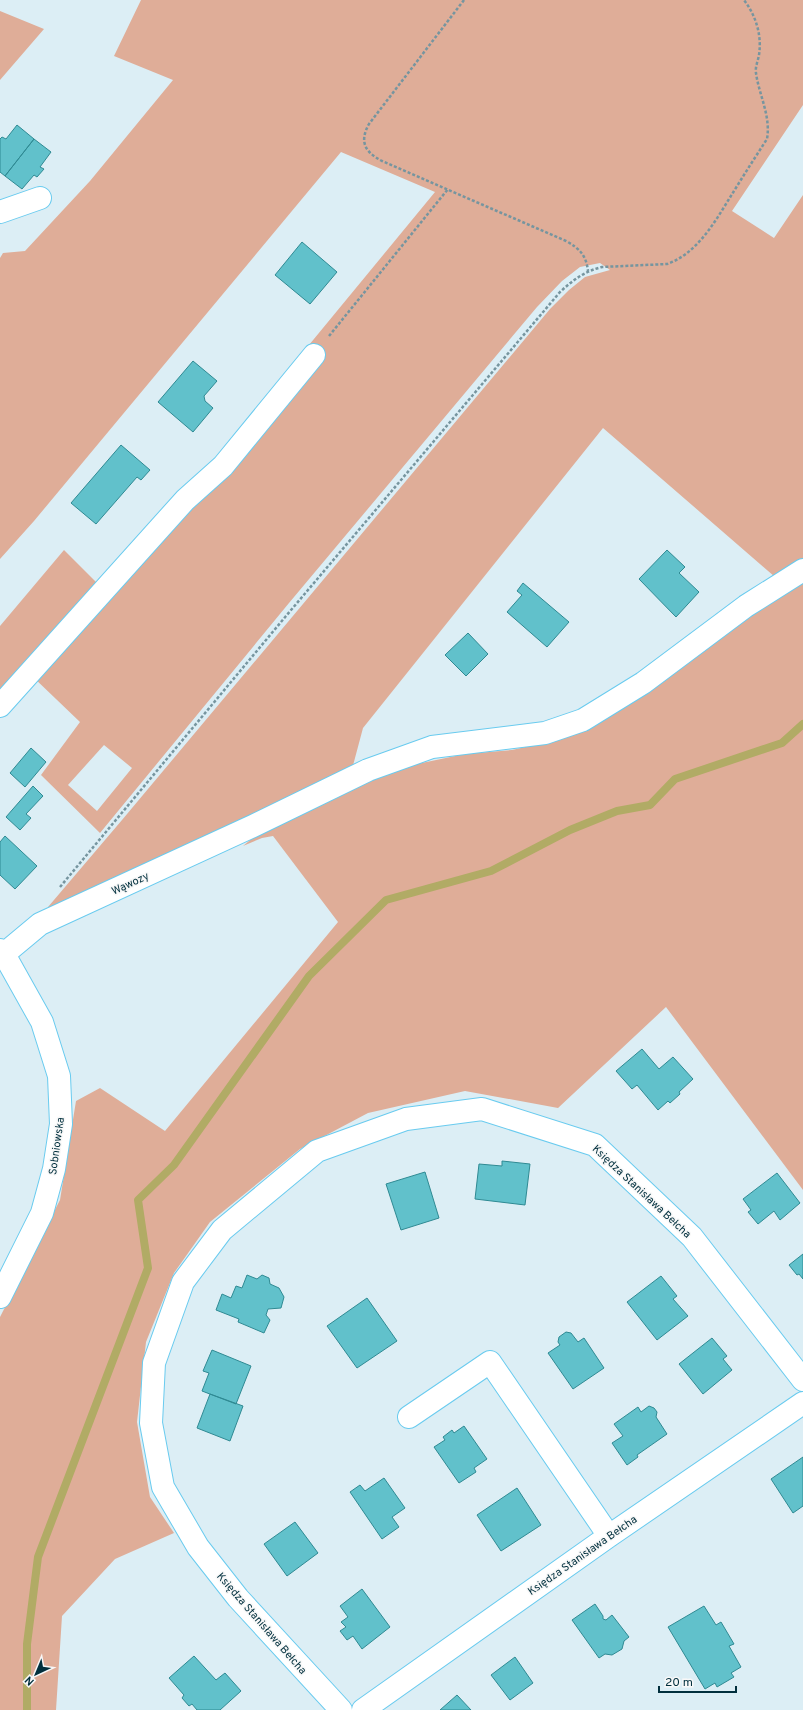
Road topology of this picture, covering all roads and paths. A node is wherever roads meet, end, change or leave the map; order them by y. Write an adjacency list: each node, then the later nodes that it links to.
1 (464, 0): 3 (path)
2 (744, 0): 6 (path)
3 (448, 189): 6 (path); 7 (path)
4 (40, 198): 5 (street)
5 (0, 212)
6 (588, 271): 10 (path)
7 (314, 355): 9 (street)
8 (803, 570): 11 (street, Wąwozy)
9 (0, 706)
10 (56, 891)
11 (2, 952): 12 (street, Sobniowska)
12 (0, 1297)
13 (803, 1380): 17 (street, Księdza Stanisława Bełcha)
14 (803, 1402): 16 (street, Księdza Stanisława Bełcha)
15 (409, 1417): 16 (street)
16 (609, 1536): 18 (street, Księdza Stanisława Bełcha)
17 (341, 1710)
18 (363, 1710)

